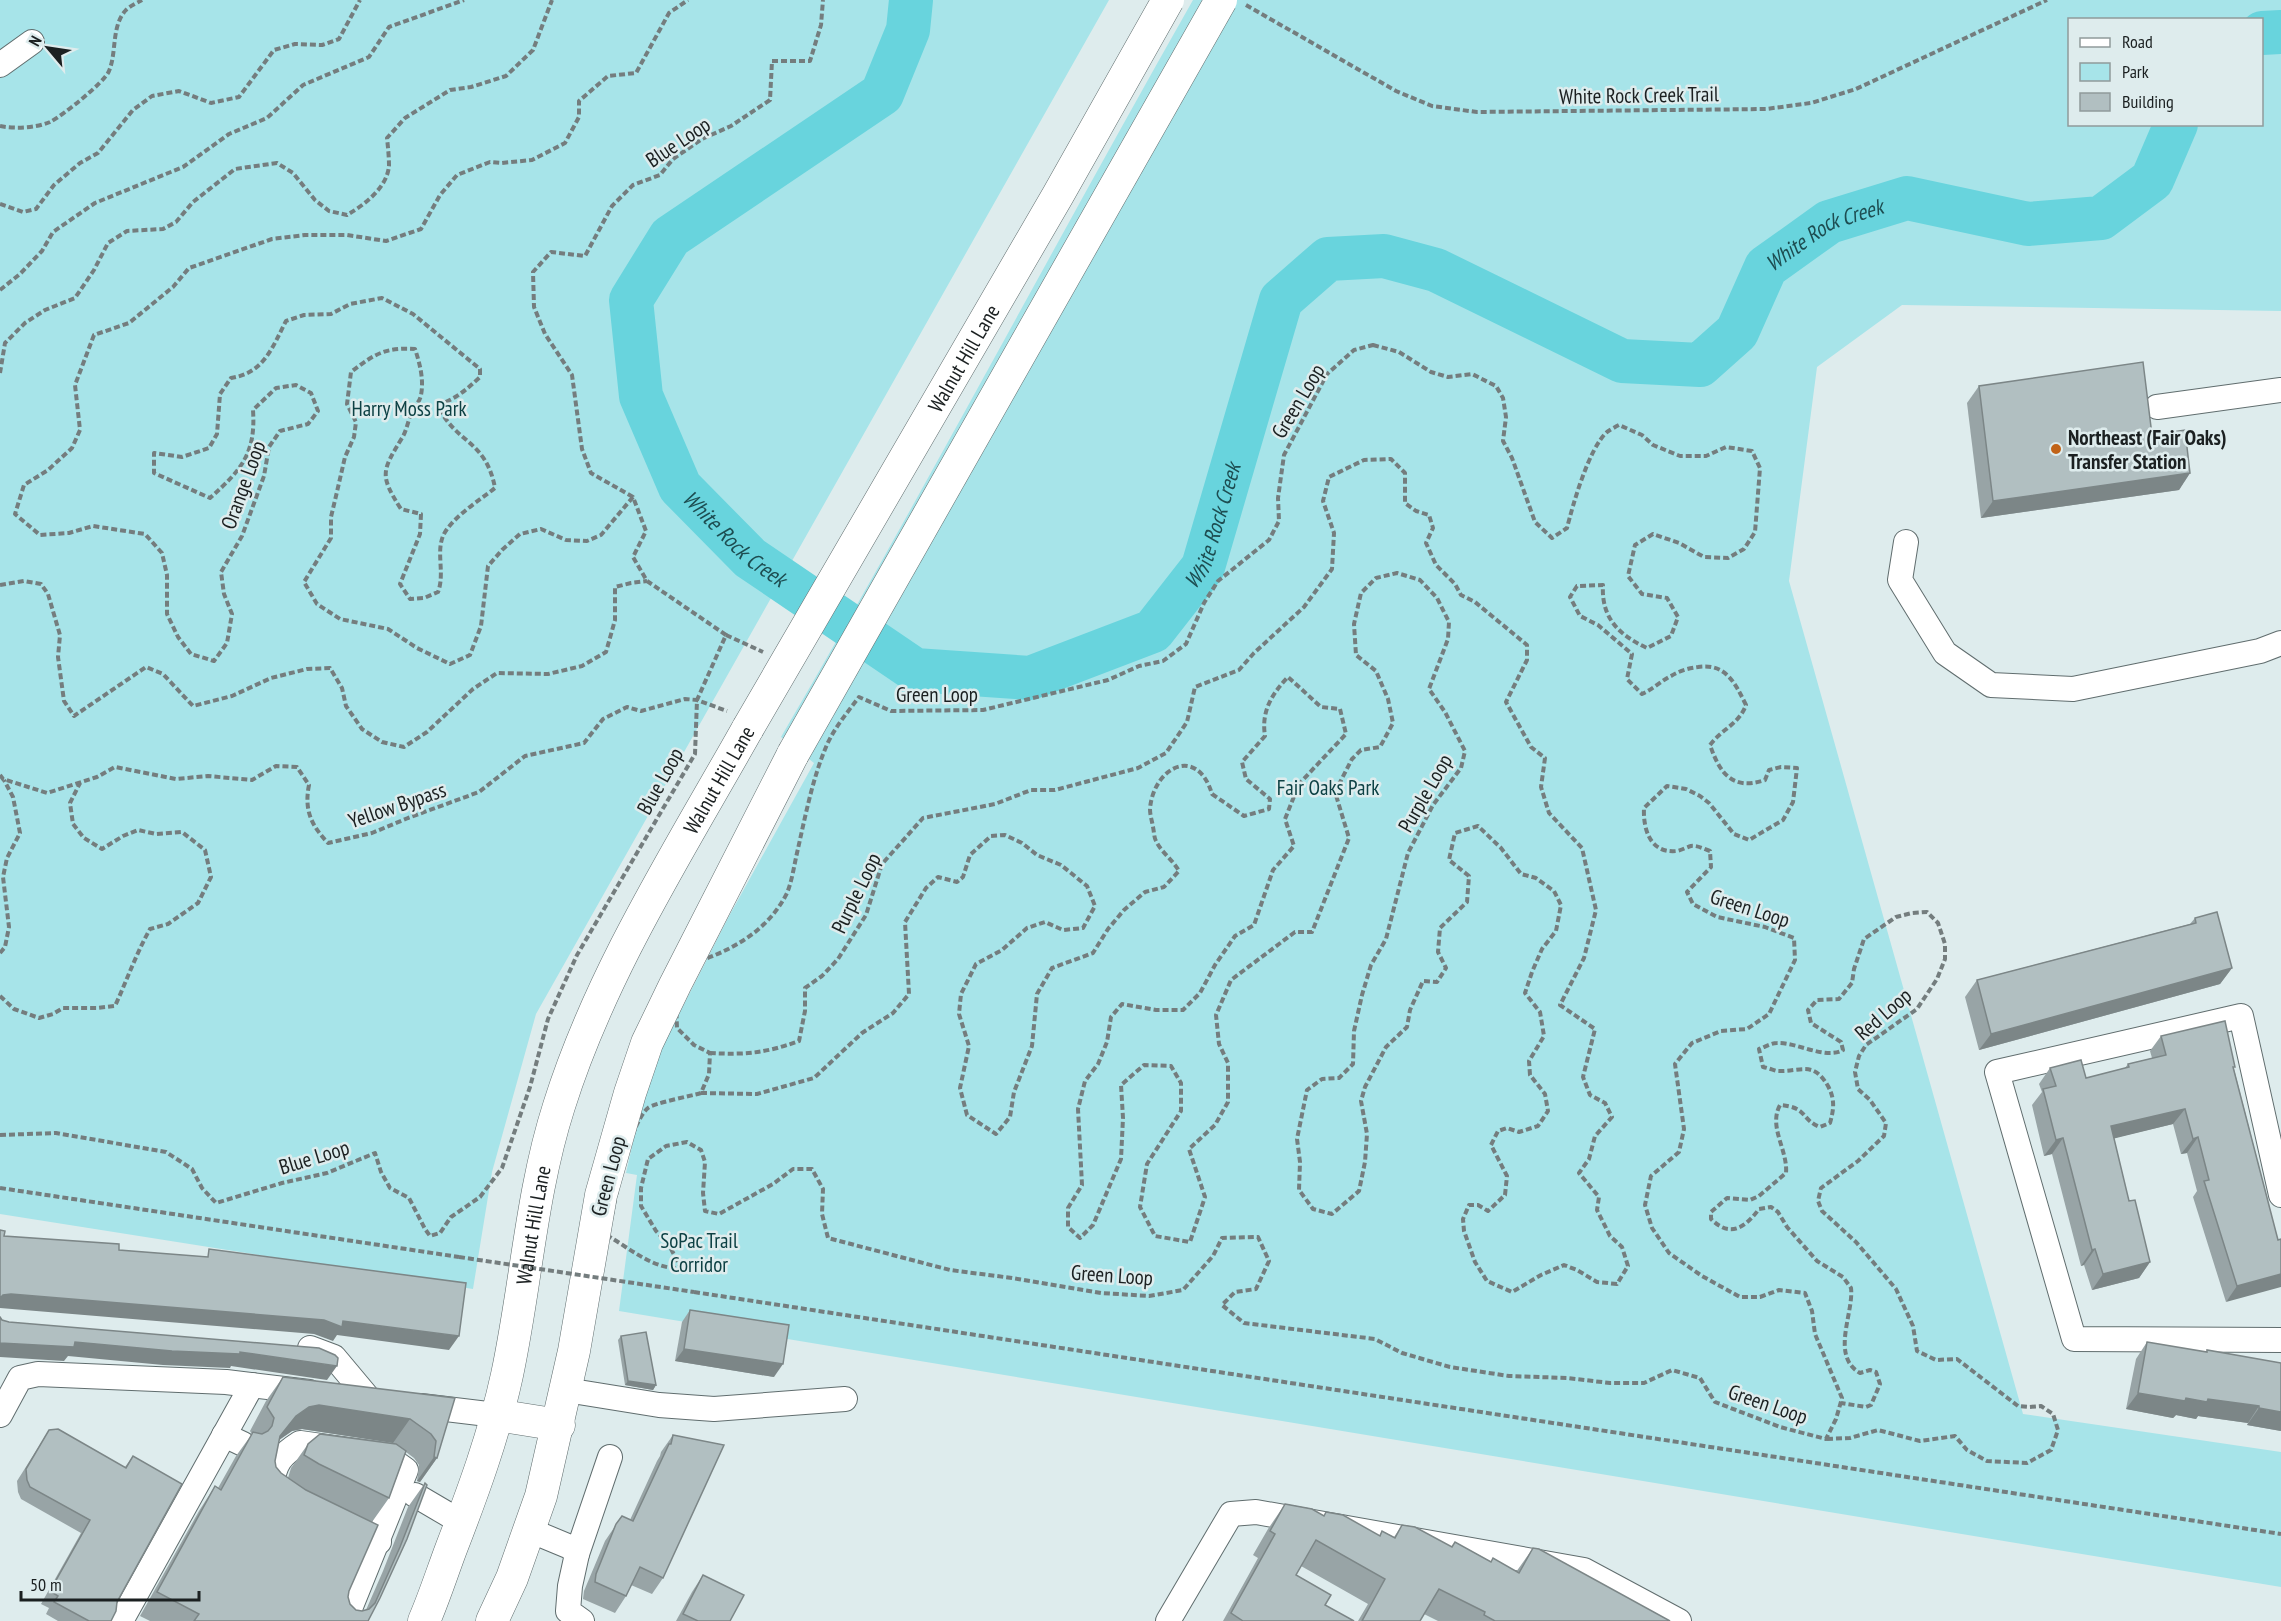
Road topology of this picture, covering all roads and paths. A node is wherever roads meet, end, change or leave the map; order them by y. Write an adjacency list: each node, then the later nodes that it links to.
1 (142, 0): 13 (path)
2 (360, 0): 14 (path)
3 (464, 0): 15 (path)
4 (552, 0): 16 (path)
5 (688, 0): 19 (path, Orange Loop)
6 (823, 0): 19 (path, Blue Loop)
7 (1168, 0): 42 (main road, Walnut Hill Lane, bridge)
8 (1221, 0): 37 (main road, bridge)
9 (1237, 0): 10 (path, White Rock Creek Trail)
10 (2046, 0)
11 (32, 42): 12 (street)
12 (0, 65)
13 (0, 126)
14 (0, 204)
15 (0, 290)
16 (0, 373)
17 (2281, 390): 18 (street)
18 (2157, 407)
19 (633, 497): 21 (path, Blue Loop)
20 (1906, 542): 23 (street)
21 (647, 581): 22 (path); 24 (path, Blue Loop)
22 (0, 585)
23 (2281, 643)
24 (698, 700): 26 (path, Yellow Bypass); 31 (path, Blue Loop)
25 (2, 777): 26 (path, Yellow Bypass); 27 (path)
26 (80, 783): 28 (path)
27 (0, 953)
28 (0, 996)
29 (710, 1053): 30 (path); 30 (path, Purple Loop); 40 (path, Green Loop)
30 (701, 1093): 44 (path, Green Loop)
31 (0, 1135)
32 (0, 1188): 49 (path, bridge)
33 (2281, 1195): 34 (street)
34 (2281, 1340)
35 (290, 1347): 39 (street)
36 (252, 1385): 39 (street); 41 (street); 53 (street)
37 (566, 1390): 38 (street); 43 (main road)
38 (845, 1399)
39 (370, 1400): 42 (street)
40 (1841, 1402): 44 (path, Green Loop); 44 (path, Red Loop)
41 (0, 1415)
42 (496, 1415): 43 (main road); 47 (main road, Walnut Hill Lane)
43 (559, 1425): 48 (main road)
44 (1826, 1439)
45 (610, 1457): 51 (street)
46 (416, 1495): 47 (street)
47 (461, 1522): 52 (main road, Walnut Hill Lane)
48 (529, 1530): 51 (street); 57 (main road)
49 (2281, 1534)
50 (379, 1542): 50 (street); 54 (street)
51 (577, 1554): 58 (street)
52 (440, 1578): 55 (main road, Walnut Hill Lane); 56 (main road)
53 (121, 1621)
54 (345, 1621)
55 (423, 1621)
56 (449, 1621)
57 (492, 1621)
58 (582, 1621)
59 (1168, 1621): 60 (street)
60 (1679, 1621)

